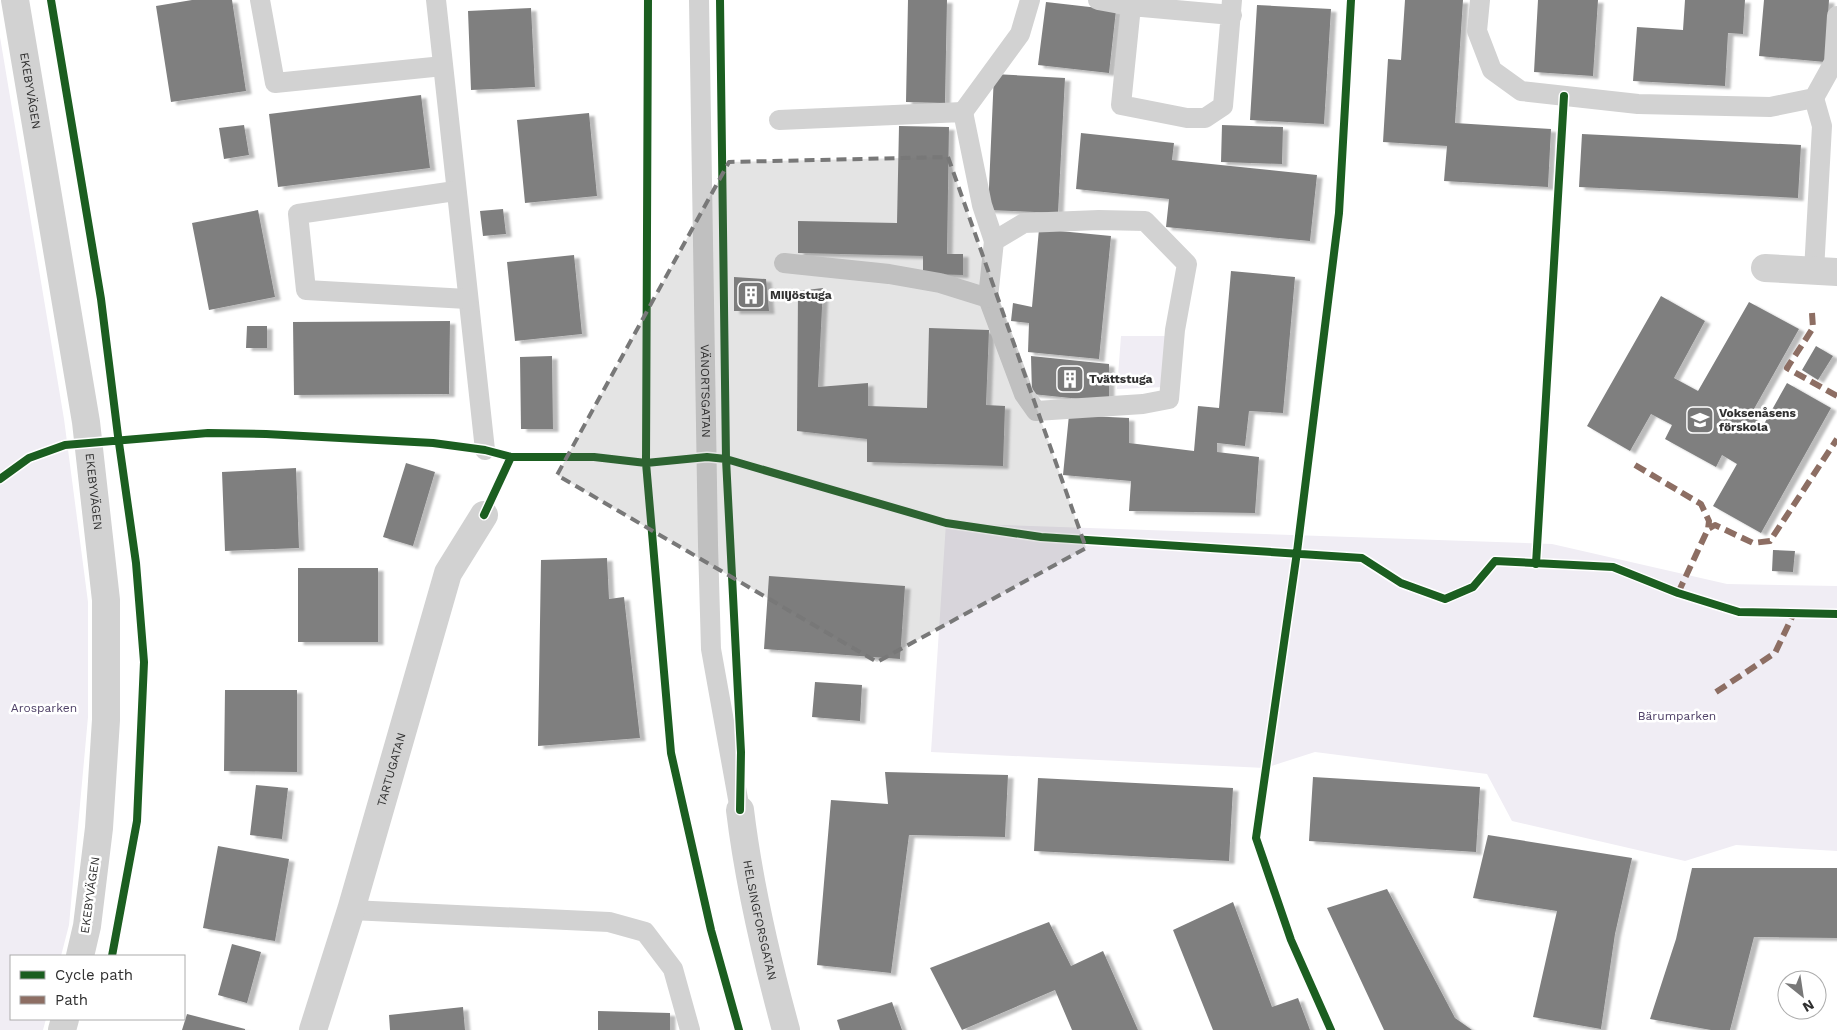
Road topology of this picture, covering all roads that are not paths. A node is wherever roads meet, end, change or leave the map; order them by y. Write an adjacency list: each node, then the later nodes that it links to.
1 (14, 0): 26 (street, EKEBYVÄGEN)
2 (260, 0): 11 (lane)
3 (436, 0): 11 (lane)
4 (699, 0): 24 (lane, VÄNORTSGATAN)
5 (1030, 0): 13 (lane)
6 (1098, 0): 8 (lane)
7 (1480, 0): 12 (lane)
8 (1131, 6): 9 (lane); 9 (lane)
9 (1232, 8)
10 (1837, 16): 12 (lane)
11 (443, 66): 15 (lane)
12 (1814, 98): 19 (lane)
13 (964, 112): 14 (lane); 16 (lane)
14 (780, 120)
15 (456, 191): 21 (lane); 21 (lane)
16 (994, 242): 20 (lane); 20 (lane)
17 (784, 263): 20 (lane)
18 (1765, 268): 19 (street)
19 (1825, 271)
20 (988, 298)
21 (467, 299): 22 (lane)
22 (485, 450)
23 (484, 515): 25 (street, TARTUGATAN)
24 (740, 810): 29 (street, HELSINGFORSGATAN)
25 (350, 910): 27 (street, TARTUGATAN); 28 (lane)
26 (80, 955)
27 (313, 1030)
28 (690, 1030)
29 (786, 1030)

